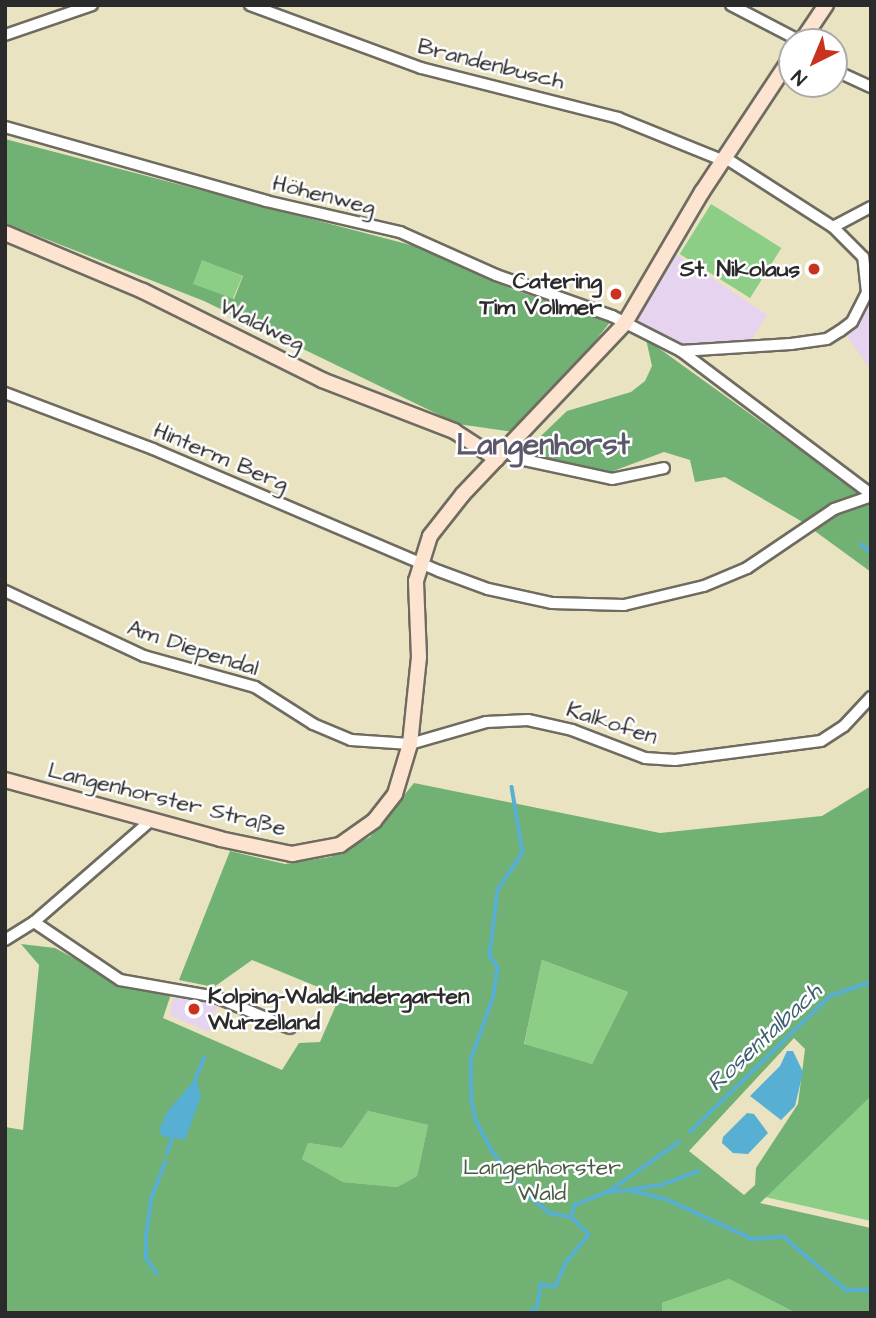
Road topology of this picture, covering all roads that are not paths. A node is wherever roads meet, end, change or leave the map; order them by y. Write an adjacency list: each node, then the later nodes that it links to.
1 (92, 5): 7 (street)
2 (250, 5): 12 (street, Brandenbusch)
3 (731, 5): 6 (street)
4 (826, 5): 5 (street)
5 (811, 28)
6 (778, 29)
7 (5, 35)
8 (848, 76): 10 (street)
9 (778, 77): 12 (street, Langenhorster Straße)
10 (871, 87)
11 (5, 127): 16 (street, Höhenweg)
12 (723, 159): 14 (street, Brandenbusch); 16 (street, Langenhorster Straße)
13 (871, 207): 14 (street)
14 (833, 227): 17 (street, Brandenbusch)
15 (5, 233): 19 (street, Waldweg)
16 (625, 323): 17 (street, Höhenweg); 19 (street, Langenhorster Straße)
17 (681, 351): 21 (street, Höhenweg)
18 (5, 393): 22 (street, Hinterm Berg)
19 (501, 455): 20 (street); 22 (street, Langenhorster Straße)
20 (664, 468)
21 (868, 496): 22 (street, Hinterm Berg)
22 (419, 563): 25 (street, Langenhorster Straße)
23 (5, 591): 25 (street, Am Diependal)
24 (871, 697): 25 (street, Kalkofen)
25 (410, 744): 27 (street, Langenhorster Straße)
26 (5, 780): 27 (street, Langenhorster Straße)
27 (150, 821): 28 (street)
28 (34, 922): 29 (street); 30 (street)
29 (5, 940)
30 (290, 1028)

